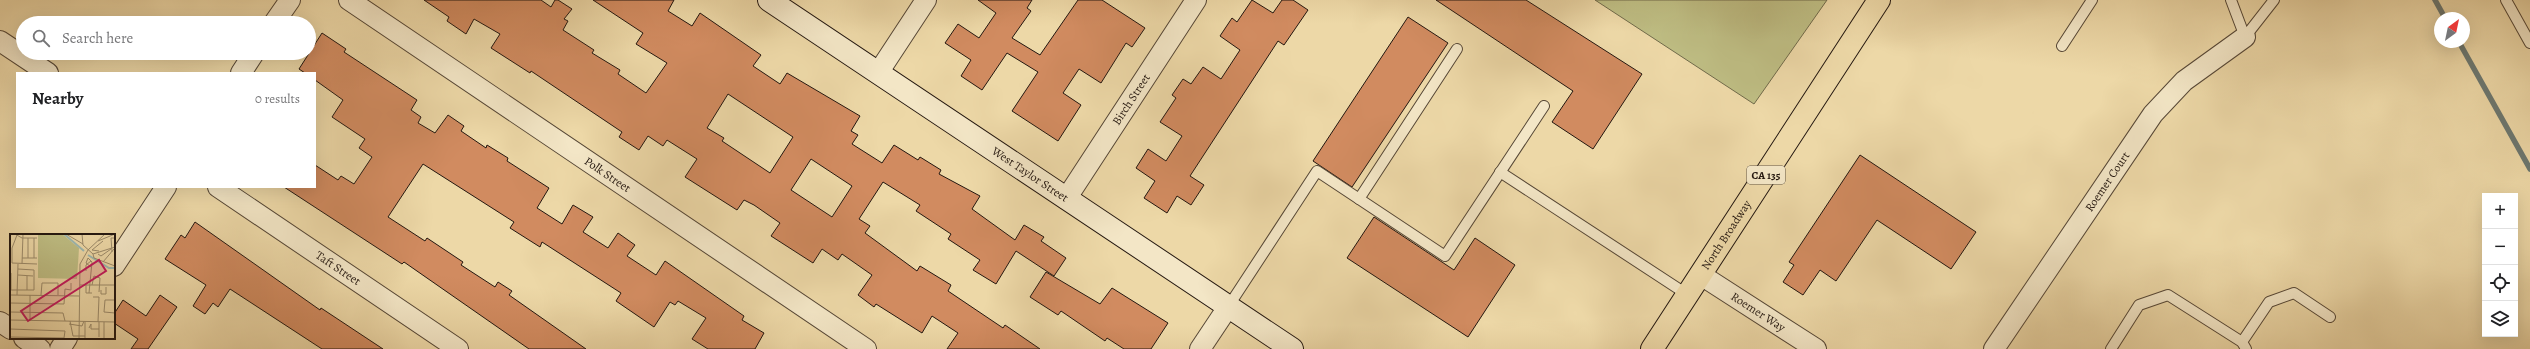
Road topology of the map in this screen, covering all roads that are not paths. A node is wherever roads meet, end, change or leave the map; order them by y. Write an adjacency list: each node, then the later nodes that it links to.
1 (290, 0): 11 (street)
2 (349, 0): 42 (street, Polk Street)
3 (769, 0): 22 (street, West Taylor Street)
4 (926, 0): 22 (street)
5 (1196, 0): 27 (street, Birch Street)
6 (1879, 0): 30 (main road, North Broadway / CA 135)
7 (2092, 0): 15 (lane)
8 (2231, 0): 12 (lane)
9 (2274, 0): 12 (lane)
10 (2506, 0): 14 (lane)
11 (279, 16)
12 (2244, 37): 47 (street, Roemer Court)
13 (0, 41): 17 (street)
14 (2530, 42)
15 (2062, 46)
16 (1457, 49): 28 (lane)
17 (16, 52)
18 (28, 60): 20 (street)
19 (249, 60): 21 (street)
20 (46, 72)
21 (242, 72)
22 (878, 73): 27 (street, West Taylor Street)
23 (1544, 106): 24 (lane)
24 (1500, 172): 28 (lane); 31 (lane)
25 (165, 188): 29 (street)
26 (219, 188): 41 (street, Taft Street)
27 (1066, 199): 32 (street, West Taylor Street)
28 (1359, 199): 32 (lane)
29 (115, 264)
30 (1700, 275): 31 (main road, North Broadway / CA 135); 46 (street, Roemer Way)
31 (1688, 295): 45 (main road, North Broadway / CA 135)
32 (1228, 307): 43 (street); 44 (street, West Taylor Street)
33 (2330, 317): 38 (lane)
34 (0, 322): 35 (street)
35 (10, 329)
36 (25, 339): 39 (street)
37 (66, 339): 40 (street)
38 (2244, 345): 48 (lane)
39 (40, 349)
40 (60, 349)
41 (458, 349)
42 (866, 349)
43 (1200, 349)
44 (1292, 349)
45 (1652, 349)
46 (1816, 349)
47 (1994, 349)
48 (2111, 349)

